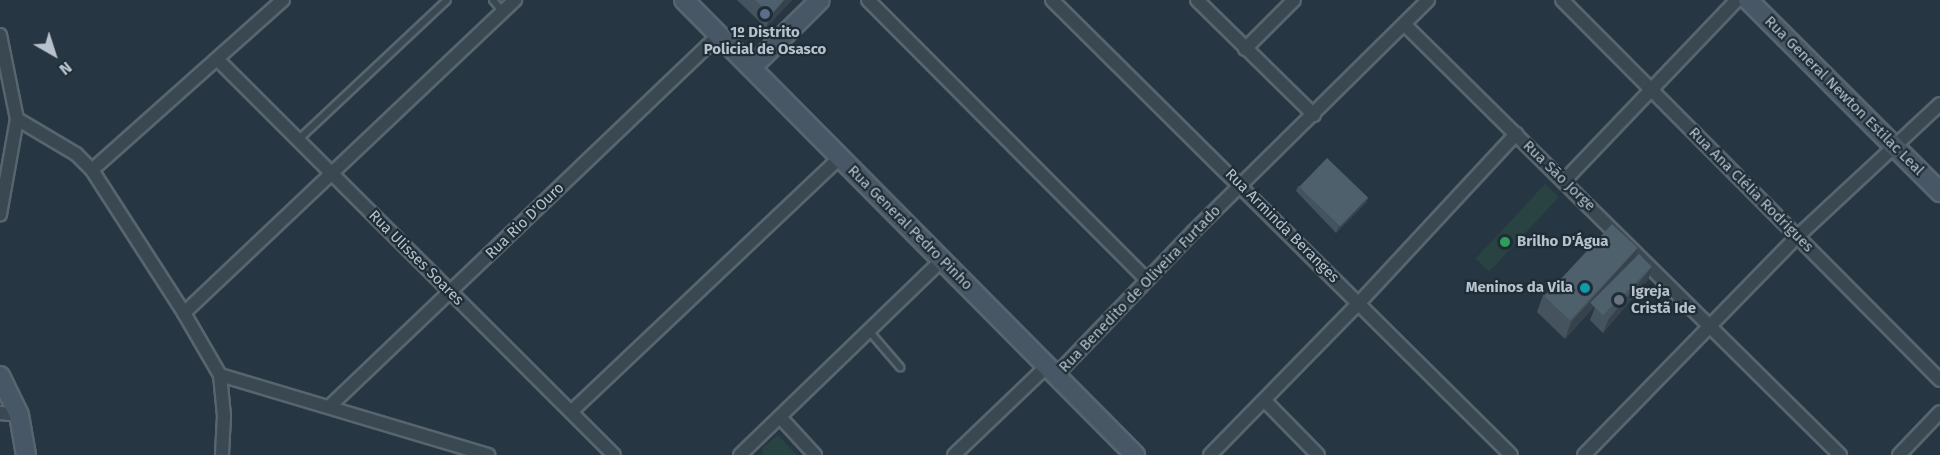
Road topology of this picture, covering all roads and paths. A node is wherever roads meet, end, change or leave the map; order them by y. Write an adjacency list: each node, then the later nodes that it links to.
1 (447, 0): 27 (lane)
2 (492, 0): 15 (lane)
3 (516, 0): 15 (street)
4 (684, 0): 18 (street, Rua General Pedro Pinho)
5 (820, 0): 21 (street)
6 (868, 0): 38 (street)
7 (1052, 0): 33 (street, Rua Arminda Beranges)
8 (1197, 0): 19 (street)
9 (1294, 0): 19 (street)
10 (1427, 0): 16 (street, Rua Benedito de Oliveira Furtado)
11 (1562, 0): 22 (street, Rua Ana Clélia Rodrigues)
12 (1737, 0): 22 (street)
13 (1748, 0): 28 (street, Rua General Newton Estilac Leal)
14 (280, 1): 20 (street)
15 (503, 12): 31 (street)
16 (1405, 25): 24 (street, Rua Benedito de Oliveira Furtado); 26 (street, Rua São Jorge)
17 (0, 35): 25 (street)
18 (719, 35): 21 (street, Rua General Pedro Pinho); 39 (street, Rua Rio D'Ouro)
19 (1245, 49): 24 (street)
20 (218, 60): 27 (street, Rua Ulisses Soares); 30 (street)
21 (752, 67): 29 (street, Rua General Pedro Pinho)
22 (1653, 91): 32 (street); 36 (street, Rua Ana Clélia Rodrigues)
23 (1940, 104): 28 (street)
24 (1314, 115): 33 (street, Rua Benedito de Oliveira Furtado)
25 (16, 119): 30 (street); 35 (street)
26 (1516, 134): 32 (street, Rua São Jorge); 40 (street)
27 (298, 140): 31 (street, Rua Ulisses Soares)
28 (1894, 147): 34 (street, Rua General Newton Estilac Leal); 36 (street)
29 (840, 158): 37 (street, Rua General Pedro Pinho); 51 (street)
30 (92, 170): 41 (street)
31 (332, 173): 39 (street, Rua Ulisses Soares); 41 (street)
32 (1564, 181): 42 (street, Rua São Jorge)
33 (1241, 185): 38 (street, Rua Benedito de Oliveira Furtado); 40 (street, Rua Arminda Beranges)
34 (1940, 192)
35 (0, 214)
36 (1798, 236): 42 (street); 48 (street, Rua Ana Clélia Rodrigues)
37 (943, 259): 43 (street); 45 (street, Rua General Pedro Pinho)
38 (1147, 280): 45 (street, Rua Benedito de Oliveira Furtado)
39 (450, 293): 50 (street, Rua Rio D'Ouro); 51 (street, Rua Ulisses Soares)
40 (1359, 303): 49 (street); 66 (street, Rua Arminda Beranges)
41 (184, 313): 46 (street)
42 (1712, 328): 67 (street); 68 (street, Rua São Jorge)
43 (868, 331): 44 (lane); 55 (street)
44 (900, 367)
45 (1051, 370): 62 (street, Rua Benedito de Oliveira Furtado); 63 (street, Rua General Pedro Pinho)
46 (220, 375): 50 (street); 58 (street)
47 (0, 376): 54 (street)
48 (1940, 381)
49 (1264, 400): 64 (street); 65 (street)
50 (330, 406): 59 (street)
51 (572, 411): 60 (street, Rua Ulisses Soares)
52 (1940, 412): 69 (street)
53 (0, 413): 54 (street)
54 (19, 415): 57 (street)
55 (780, 417): 56 (street); 61 (street)
56 (747, 453)
57 (26, 455)
58 (222, 455)
59 (488, 455)
60 (614, 455)
61 (815, 455)
62 (954, 455)
63 (1135, 455)
64 (1210, 455)
65 (1318, 455)
66 (1511, 455)
67 (1584, 455)
68 (1840, 455)
69 (1899, 455)

